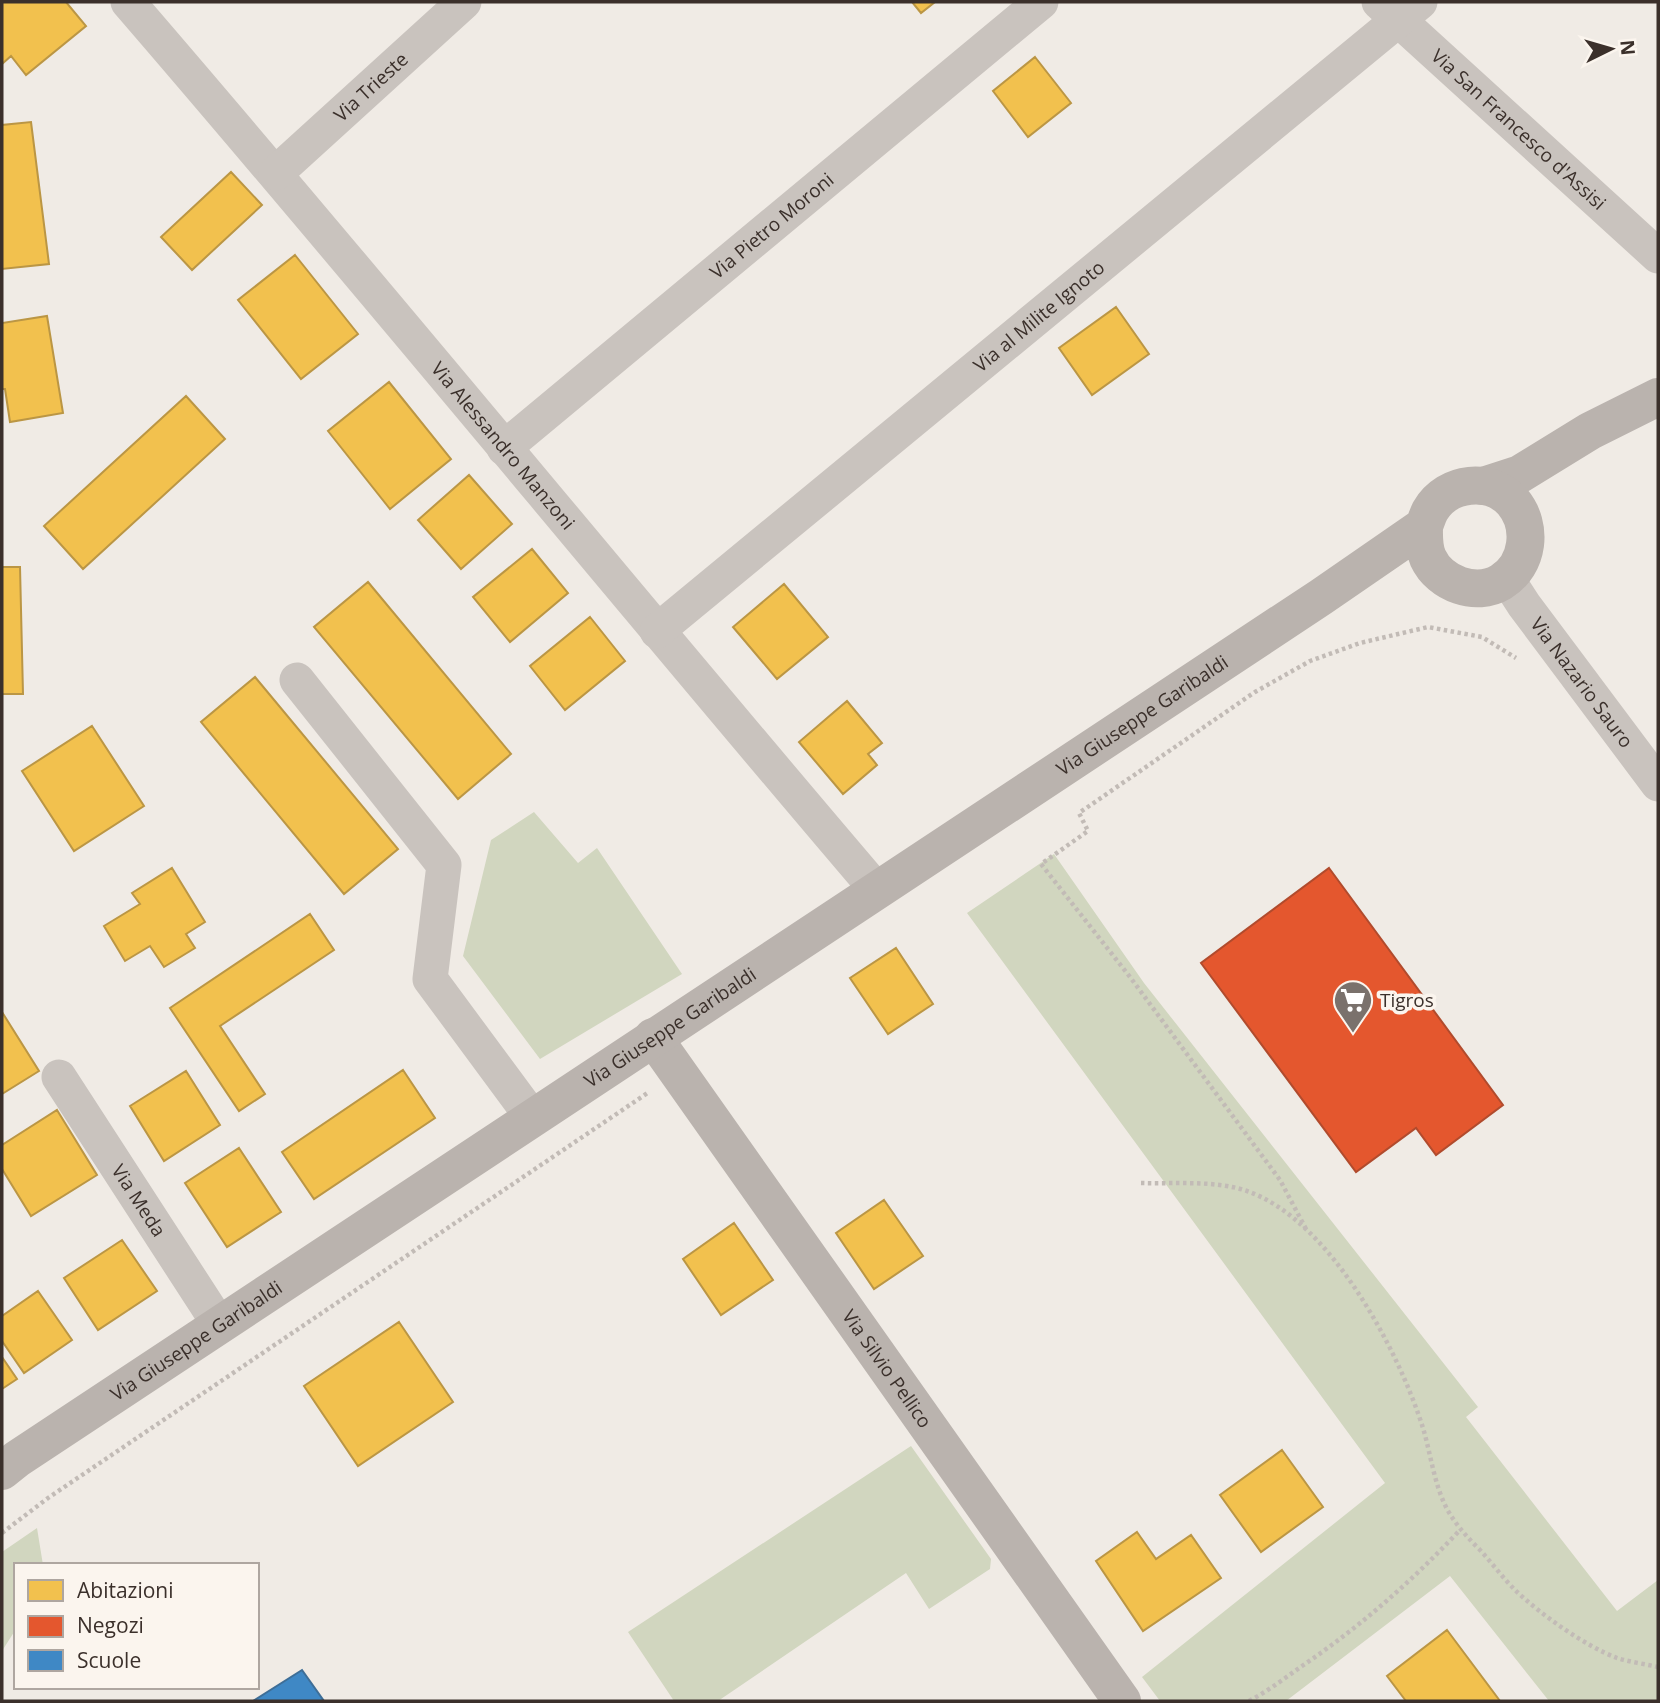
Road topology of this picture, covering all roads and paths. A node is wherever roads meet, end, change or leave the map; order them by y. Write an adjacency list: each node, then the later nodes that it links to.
1 (128, 2): 5 (street, Via Alessandro Manzoni)
2 (464, 2): 5 (street, Via Trieste)
3 (1041, 2): 9 (street, Via Pietro Moroni)
4 (1399, 8): 6 (street, Via San Francesco d'Assisi); 16 (street, Via al Milite Ignoto)
5 (276, 173): 9 (street, Via Alessandro Manzoni)
6 (1658, 256)
7 (1658, 397): 8 (street, Via Giuseppe Garibaldi)
8 (1590, 431): 10 (street, Via Giuseppe Garibaldi); 12 (street, Via Giuseppe Garibaldi)
9 (504, 448): 16 (street, Via Alessandro Manzoni)
10 (1483, 486): 11 (street, Via Giuseppe Garibaldi); 12 (street)
11 (1424, 526): 13 (street); 15 (street, Via Giuseppe Garibaldi)
12 (1526, 534): 14 (street)
13 (1433, 565): 14 (street); 15 (street, Via Giuseppe Garibaldi)
14 (1510, 588): 17 (street, Via Nazario Sauro)
15 (1321, 597): 20 (street, Via Giuseppe Garibaldi)
16 (657, 631): 20 (street, Via Alessandro Manzoni)
17 (1559, 651): 19 (street, Via Nazario Sauro); 26 (path)
18 (297, 680): 24 (street)
19 (1658, 784)
20 (876, 889): 21 (street, Via Giuseppe Garibaldi)
21 (653, 1037): 22 (street, Via Silvio Pellico); 24 (street, Via Giuseppe Garibaldi)
22 (678, 1072): 30 (path); 32 (street, Via Silvio Pellico)
23 (59, 1077): 27 (street, Via Meda)
24 (532, 1117): 27 (street, Via Giuseppe Garibaldi)
25 (1141, 1183): 26 (path)
26 (1306, 1229): 29 (path)
27 (219, 1324): 28 (street, Via Giuseppe Garibaldi)
28 (7, 1464)
29 (1460, 1530): 31 (path); 33 (path)
30 (2, 1533)
31 (1658, 1667)
32 (1122, 1701)
33 (1248, 1701)

